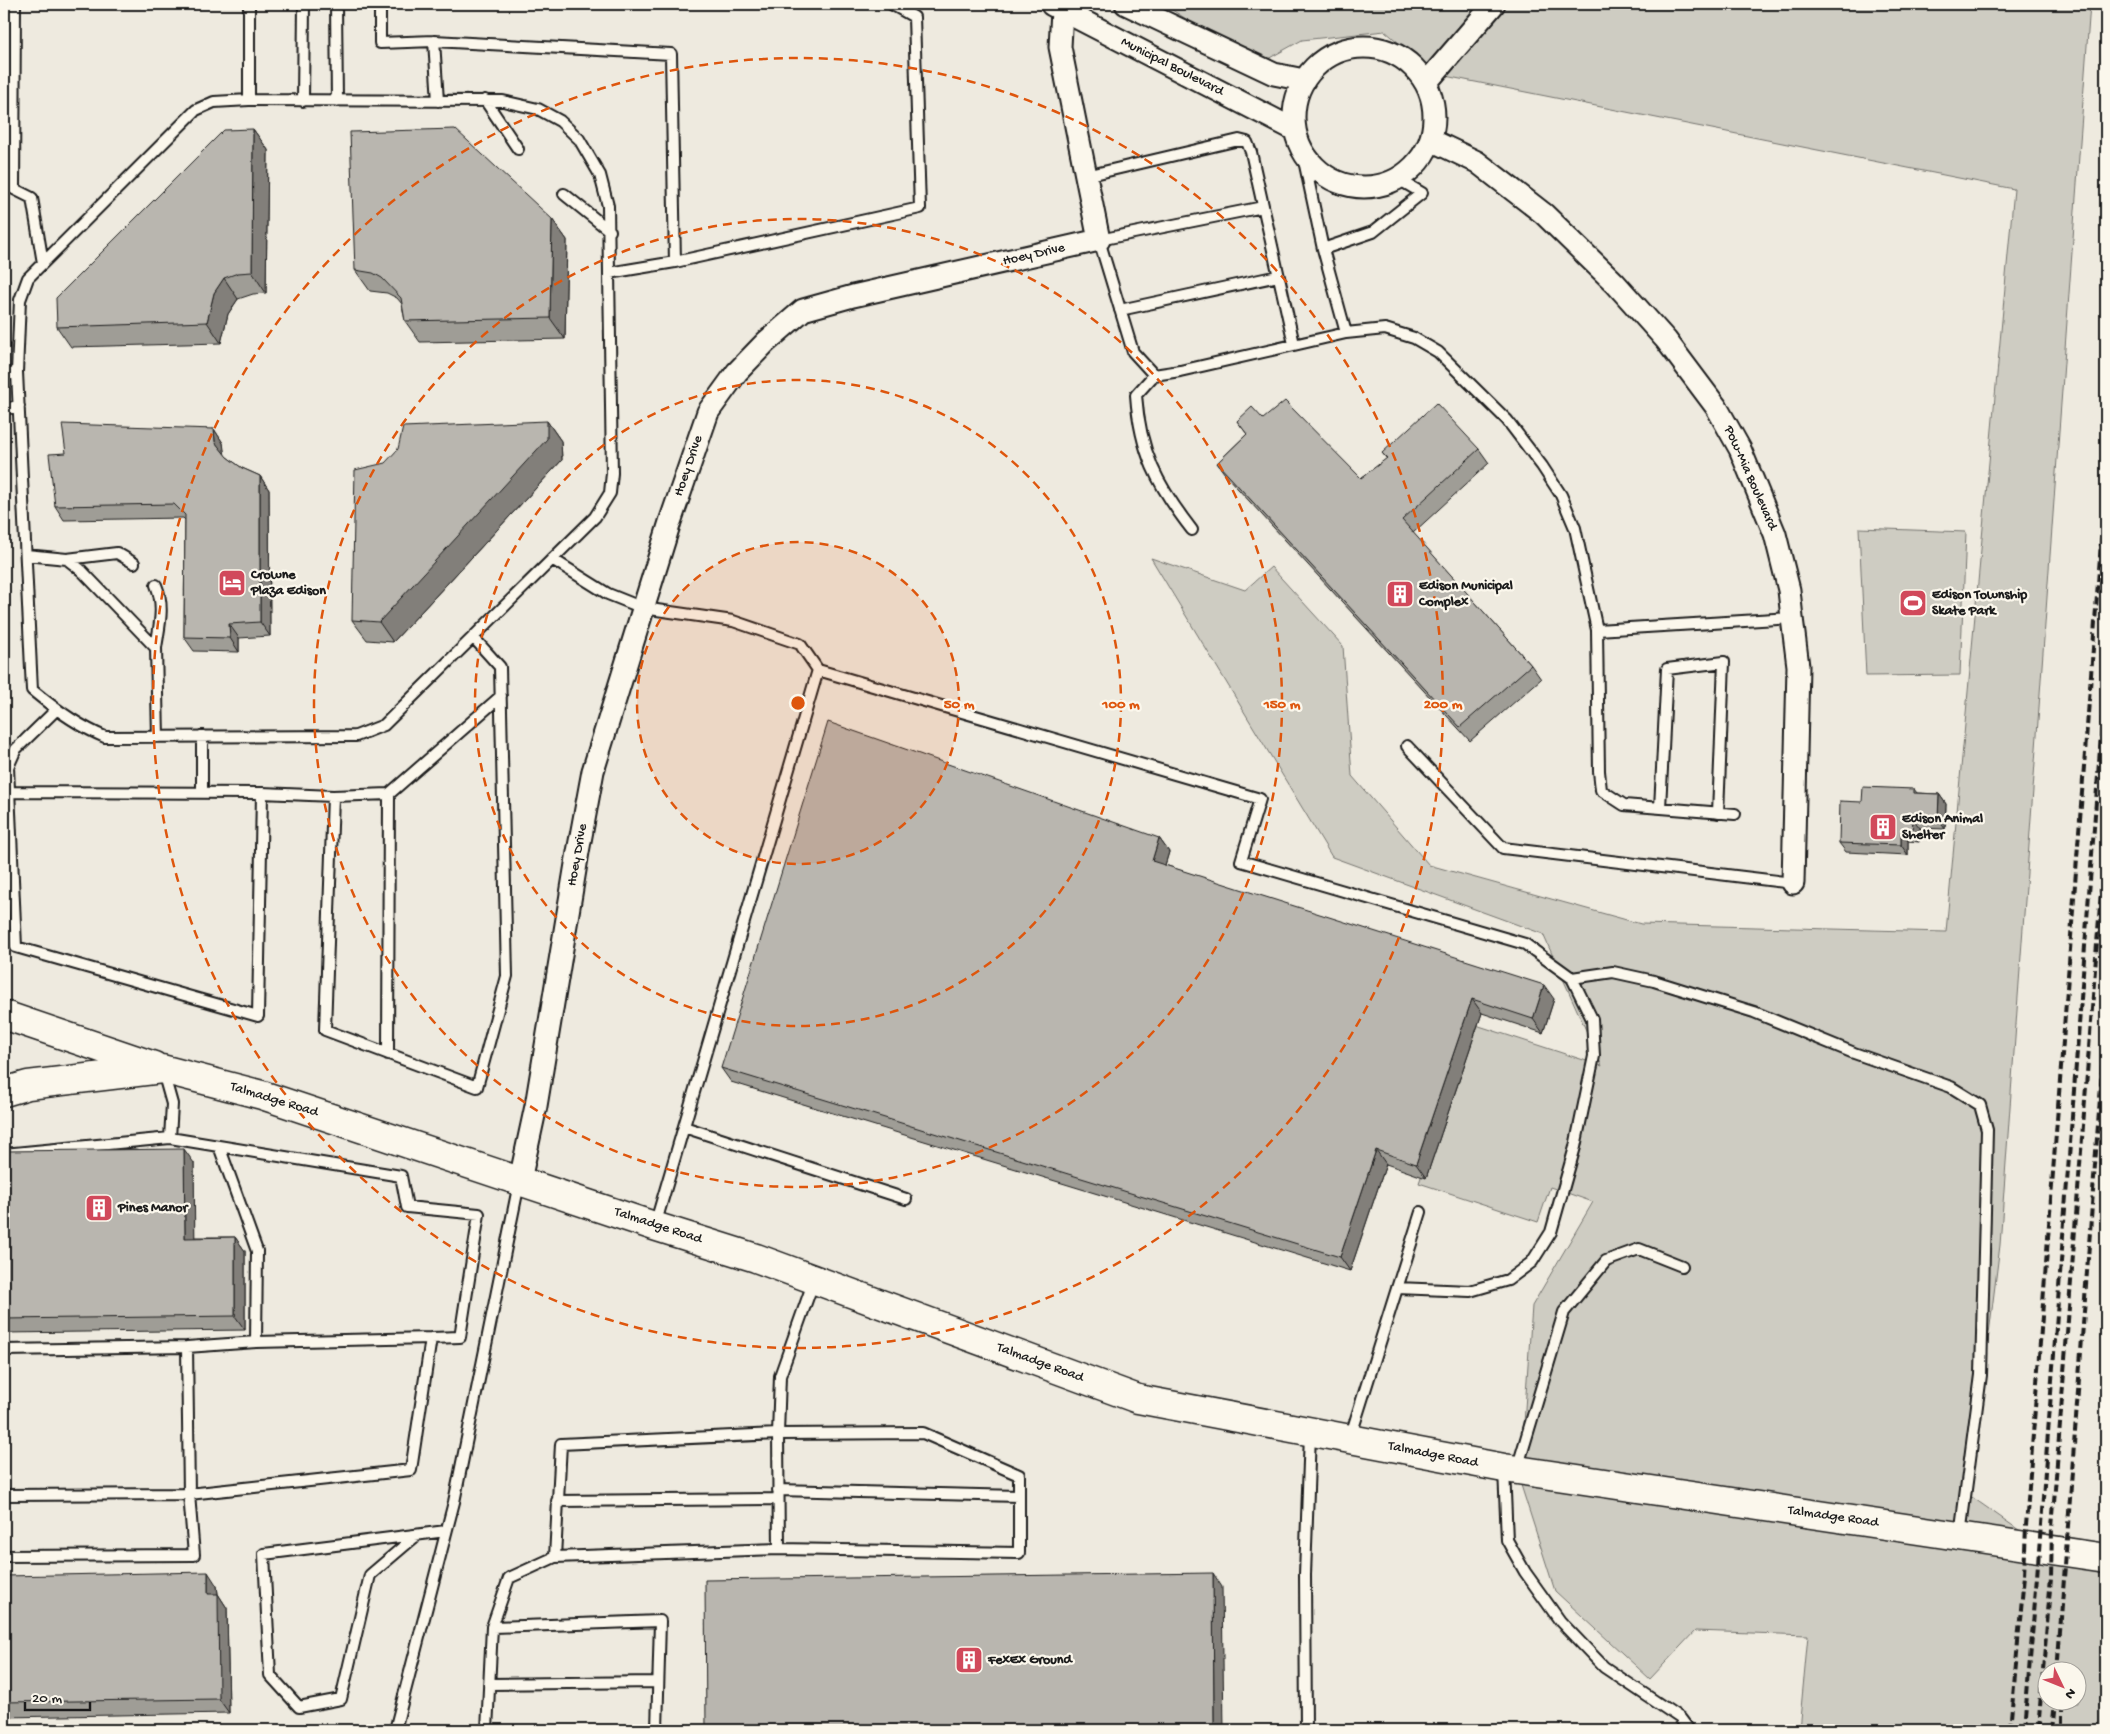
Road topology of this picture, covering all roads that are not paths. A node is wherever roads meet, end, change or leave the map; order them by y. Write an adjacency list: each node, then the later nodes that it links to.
1 (15, 4): 30 (lane)
2 (249, 4): 13 (lane)
3 (304, 4): 15 (lane)
4 (336, 4): 16 (lane)
5 (380, 4): 10 (lane)
6 (892, 4): 29 (lane)
7 (1126, 4): 11 (street)
8 (1494, 4): 12 (street)
9 (1055, 7): 18 (street, Municipal Boulevard); 22 (street)
10 (434, 41): 17 (lane); 29 (lane)
11 (1304, 80): 12 (street); 18 (street)
12 (1426, 83): 19 (street)
13 (250, 100): 15 (lane); 30 (lane)
14 (484, 100): 17 (lane); 20 (lane); 26 (lane)
15 (303, 101): 16 (lane)
16 (337, 101): 17 (lane)
17 (438, 101)
18 (1295, 130): 21 (street)
19 (1431, 140): 23 (street); 48 (street, Pow-Mia Boulevard)
20 (518, 148)
21 (1302, 151): 23 (street); 28 (lane)
22 (1086, 176): 25 (lane); 27 (street)
23 (1398, 179): 28 (lane)
24 (564, 194): 26 (lane)
25 (1263, 207): 27 (lane); 32 (lane)
26 (610, 231): 31 (lane)
27 (1099, 240): 33 (lane); 47 (street, Hoey Drive)
28 (1324, 249): 34 (lane)
29 (675, 262): 31 (lane)
30 (43, 263): 36 (lane)
31 (609, 273): 44 (lane)
32 (1278, 276): 33 (lane); 35 (lane)
33 (1120, 310): 37 (lane)
34 (1346, 332): 35 (lane); 49 (lane)
35 (1294, 344): 37 (lane)
36 (18, 372): 38 (lane); 39 (lane)
37 (1154, 374): 41 (lane)
38 (4, 376)
39 (19, 406): 40 (lane); 42 (lane)
40 (4, 409)
41 (1192, 530)
42 (26, 555): 43 (lane); 54 (lane)
43 (67, 559): 45 (lane); 51 (lane)
44 (552, 559): 47 (lane); 50 (lane)
45 (134, 563)
46 (156, 585): 51 (lane)
47 (643, 608): 52 (lane); 76 (street, Hoey Drive)
48 (1792, 618): 49 (lane); 66 (street, Pow-Mia Boulevard)
49 (1598, 630): 63 (lane)
50 (473, 637): 53 (lane); 56 (lane)
51 (156, 648): 55 (lane)
52 (818, 670): 67 (lane); 72 (lane)
53 (501, 696): 61 (lane); 69 (lane)
54 (56, 710): 55 (lane); 58 (lane)
55 (158, 736): 56 (lane)
56 (202, 736): 59 (lane)
57 (1407, 746): 66 (lane)
58 (9, 792): 59 (lane); 60 (lane)
59 (202, 793): 60 (lane)
60 (262, 793): 62 (lane)
61 (389, 794): 62 (lane); 69 (lane)
62 (333, 796): 69 (lane)
63 (1660, 808): 64 (lane); 64 (lane)
64 (1718, 813): 65 (lane)
65 (1735, 814)
66 (1793, 883)
67 (1572, 978): 82 (lane); 98 (lane)
68 (4, 1016): 70 (street)
69 (388, 1054)
70 (162, 1069): 71 (street, Talmadge Road); 73 (lane); 76 (street, Talmadge Road)
71 (4, 1092)
72 (684, 1127): 77 (lane); 79 (lane)
73 (170, 1138): 74 (lane); 75 (lane)
74 (219, 1146): 83 (lane); 84 (lane)
75 (4, 1154)
76 (520, 1180): 79 (street, Talmadge Road); 96 (lane)
77 (906, 1198)
78 (1421, 1212): 82 (lane)
79 (654, 1226): 81 (street, Talmadge Road)
80 (1682, 1266): 90 (lane)
81 (814, 1279): 87 (street, Talmadge Road); 88 (lane)
82 (1397, 1288): 89 (lane)
83 (431, 1338): 84 (lane); 91 (lane)
84 (256, 1342): 85 (lane)
85 (188, 1347): 86 (lane); 91 (lane)
86 (4, 1350)
87 (1310, 1432): 89 (street, Talmadge Road); 109 (lane)
88 (778, 1434): 92 (lane); 94 (lane); 95 (lane)
89 (1350, 1439): 90 (street, Talmadge Road)
90 (1510, 1469): 98 (street, Talmadge Road); 110 (lane)
91 (189, 1494): 93 (lane); 100 (lane)
92 (778, 1494): 94 (lane); 95 (lane); 99 (lane)
93 (4, 1495)
94 (1019, 1496): 99 (lane)
95 (557, 1501): 101 (lane)
96 (446, 1531): 97 (lane); 106 (lane)
97 (417, 1535): 97 (lane)
98 (1960, 1536): 102 (street, Talmadge Road)
99 (779, 1549): 101 (lane)
100 (4, 1556)
101 (555, 1557): 103 (lane)
102 (2106, 1558)
103 (492, 1626): 104 (lane); 105 (lane)
104 (658, 1682): 105 (lane); 108 (lane)
105 (489, 1684): 107 (lane)
106 (395, 1730)
107 (487, 1730)
108 (657, 1730)
109 (1306, 1730)
110 (1689, 1730)

